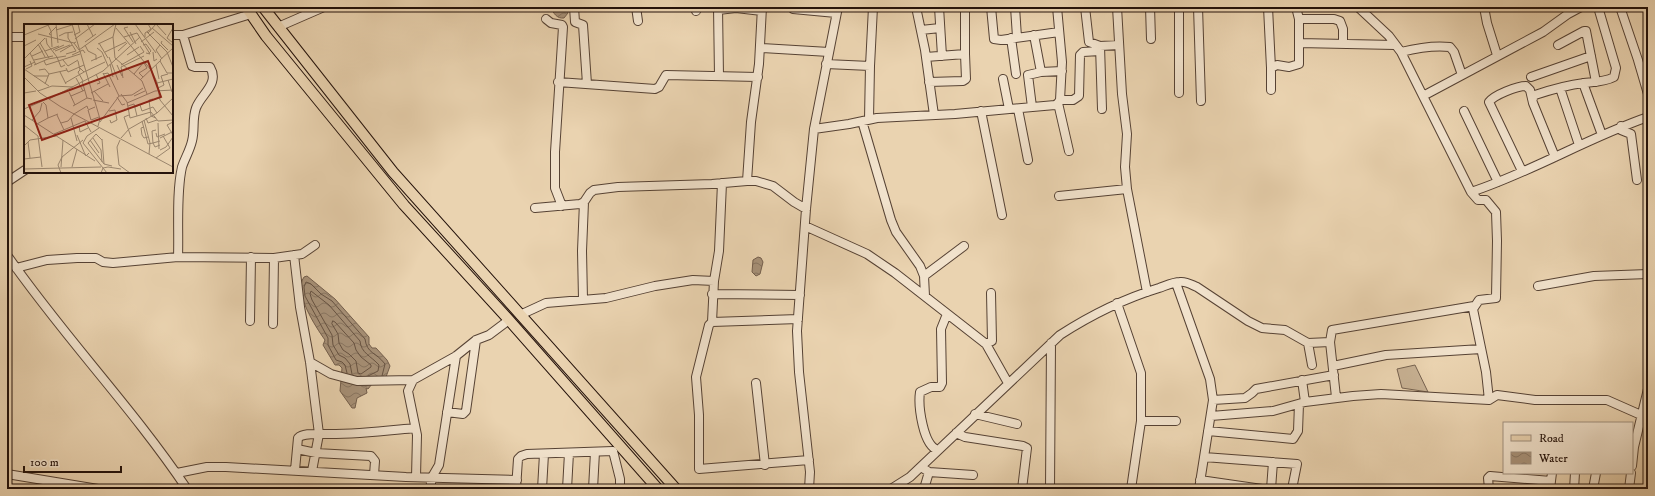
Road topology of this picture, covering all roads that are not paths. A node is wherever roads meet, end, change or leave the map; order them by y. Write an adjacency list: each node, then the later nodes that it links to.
1 (263, 7): 35 (main road)
2 (324, 7): 35 (street)
3 (574, 7): 33 (street)
4 (636, 7): 32 (street)
5 (791, 7): 28 (street)
6 (873, 7): 61 (street)
7 (916, 7): 37 (street)
8 (939, 7): 36 (street)
9 (965, 7): 55 (street)
10 (991, 7): 44 (street)
11 (1015, 7): 44 (street)
12 (1057, 7): 38 (street)
13 (1086, 7): 52 (street)
14 (1117, 7): 47 (street)
15 (1150, 7): 45 (street)
16 (1179, 7): 78 (street)
17 (1198, 7): 82 (street)
18 (1268, 7): 62 (street)
19 (1296, 7): 31 (street)
20 (1358, 7): 49 (street)
21 (1484, 7): 57 (street)
22 (1581, 7): 57 (street)
23 (1598, 7): 73 (street)
24 (1620, 7): 79 (street)
25 (718, 8): 26 (street); 67 (street)
26 (736, 8): 27 (street)
27 (762, 9): 51 (street)
28 (837, 10): 53 (street)
29 (248, 11): 40 (street); 140 (main road)
30 (546, 19): 34 (street)
31 (1299, 19): 46 (street); 48 (street)
32 (638, 21)
33 (576, 22): 34 (street); 75 (street)
34 (562, 25): 71 (street)
35 (278, 27): 138 (main road)
36 (940, 28): 37 (street); 56 (street)
37 (921, 30): 59 (street)
38 (1059, 32): 41 (street); 63 (street)
39 (173, 35): 40 (street)
40 (183, 35): 120 (street)
41 (1034, 35): 44 (street); 64 (street)
42 (7, 37): 43 (street)
43 (24, 37)
44 (1014, 38): 65 (street)
45 (1151, 39)
46 (1299, 43): 48 (street); 62 (street)
47 (1119, 44): 52 (street); 107 (street)
48 (1343, 44): 49 (street)
49 (1395, 44): 54 (street)
50 (1558, 45): 58 (street)
51 (761, 48): 53 (street); 68 (street)
52 (1100, 48): 83 (street); 87 (street)
53 (828, 52): 60 (street)
54 (1401, 52): 66 (street); 80 (street)
55 (965, 54): 56 (street); 72 (street)
56 (942, 56): 59 (street)
57 (1497, 56): 66 (street)
58 (1591, 56): 69 (street); 73 (street)
59 (926, 57): 72 (street)
60 (826, 64): 61 (street); 94 (street)
61 (870, 66): 92 (street)
62 (1271, 68): 77 (street)
63 (1062, 70): 64 (street); 83 (street)
64 (1041, 72): 84 (street)
65 (1016, 74)
66 (1462, 75): 80 (street)
67 (719, 76): 68 (street); 75 (street)
68 (758, 77): 103 (street)
69 (1531, 77)
70 (1004, 79): 86 (street)
71 (558, 82): 75 (street); 111 (street)
72 (929, 82): 90 (street)
73 (1596, 82): 74 (street)
74 (1582, 83): 76 (street); 95 (street)
75 (587, 84)
76 (1560, 88): 81 (street); 96 (street)
77 (1271, 90)
78 (1179, 93)
79 (1648, 94)
80 (1423, 96): 108 (street)
81 (1533, 98): 98 (street); 101 (street)
82 (1201, 101)
83 (1059, 102): 84 (street); 97 (street)
84 (1032, 107): 85 (street)
85 (1018, 108): 86 (street); 99 (street)
86 (1009, 109): 89 (street)
87 (1102, 109)
88 (1464, 111): 105 (street)
89 (982, 112): 90 (street); 114 (street)
90 (934, 115): 92 (street)
91 (1648, 117): 93 (street)
92 (865, 120): 94 (street); 125 (street)
93 (1621, 126): 95 (street); 102 (street)
94 (814, 129): 113 (street)
95 (1602, 135): 96 (street)
96 (1579, 145): 98 (street)
97 (1069, 151)
98 (1555, 157): 101 (street)
99 (1028, 160)
100 (24, 171): 104 (street)
101 (1522, 171): 105 (street)
102 (1637, 180)
103 (747, 181): 106 (street); 113 (street)
104 (7, 182)
105 (1498, 182): 108 (street)
106 (722, 183): 110 (street); 126 (street)
107 (1127, 189): 109 (street); 129 (street)
108 (1471, 192): 136 (street)
109 (1059, 196)
110 (584, 202): 111 (street); 134 (street)
111 (562, 206): 112 (street)
112 (535, 208)
113 (806, 209): 115 (street)
114 (1002, 215)
115 (805, 226): 132 (street); 133 (street)
116 (315, 245): 119 (street)
117 (964, 246): 125 (street)
118 (7, 255): 123 (street)
119 (294, 255): 122 (street); 151 (street)
120 (178, 257): 121 (street); 123 (street)
121 (251, 257): 122 (street); 141 (street)
122 (274, 258): 143 (street)
123 (16, 268): 190 (street)
124 (1648, 274): 128 (street)
125 (924, 276): 133 (street)
126 (714, 281): 131 (street); 134 (street)
127 (1176, 283): 129 (street); 147 (street); 161 (street)
128 (1538, 286)
129 (1147, 292): 135 (street)
130 (990, 293): 148 (street)
131 (712, 294): 132 (street); 142 (street)
132 (800, 295): 139 (street)
133 (925, 296): 137 (street)
134 (583, 299): 138 (street)
135 (1117, 303): 146 (street); 168 (street)
136 (1474, 306): 145 (street); 149 (street)
137 (947, 314): 148 (street); 176 (street)
138 (520, 315): 211 (main road)
139 (798, 319): 142 (street); 182 (street)
140 (509, 320): 144 (street); 210 (main road)
141 (250, 321)
142 (712, 322): 185 (street)
143 (274, 324)
144 (476, 340): 150 (street); 164 (street)
145 (1330, 342): 147 (street); 153 (street)
146 (1051, 343): 158 (street); 216 (street)
147 (1308, 343): 152 (street)
148 (986, 344): 158 (street)
149 (1481, 349): 153 (street); 162 (street)
150 (456, 356): 155 (street); 164 (street)
151 (310, 362): 155 (street); 174 (street)
152 (1312, 365)
153 (1333, 366): 154 (street)
154 (1334, 375): 156 (street); 160 (street)
155 (413, 380): 171 (street)
156 (1302, 380): 161 (street); 163 (street)
157 (756, 383): 185 (street)
158 (1008, 383): 165 (street)
159 (1648, 389): 166 (street)
160 (1336, 397): 162 (street); 163 (street)
161 (1213, 400): 167 (street)
162 (1489, 400): 166 (street)
163 (1302, 403): 167 (street); 172 (street)
164 (447, 412): 198 (street)
165 (975, 414): 170 (street); 173 (street)
166 (1645, 415): 184 (street)
167 (1211, 416): 172 (street)
168 (1141, 421): 169 (street); 217 (street)
169 (1176, 421)
170 (1017, 424)
171 (415, 428): 174 (street); 197 (street)
172 (1208, 431): 181 (street)
173 (956, 433): 176 (street); 215 (street)
174 (320, 434): 175 (street); 178 (street)
175 (297, 449): 178 (street); 187 (street)
176 (938, 450): 186 (street)
177 (595, 452): 179 (street); 208 (street); 209 (street)
178 (316, 453): 188 (street); 195 (street)
179 (569, 453): 180 (street); 207 (street)
180 (544, 454): 199 (street); 206 (street)
181 (1204, 457): 183 (street); 200 (street)
182 (809, 460): 185 (street); 212 (street)
183 (1273, 462): 220 (street); 221 (street)
184 (1633, 462)
185 (765, 465)
186 (921, 467): 189 (street); 213 (street)
187 (295, 470): 188 (street); 190 (street)
188 (312, 471): 195 (street)
189 (929, 472): 196 (street); 214 (street)
190 (177, 473): 203 (street)
191 (7, 474): 202 (street)
192 (1575, 474): 223 (street)
193 (1596, 474): 224 (street)
194 (1631, 474): 225 (street)
195 (374, 475): 197 (street)
196 (973, 475)
197 (416, 477): 198 (street)
198 (432, 477): 199 (street); 204 (street)
199 (516, 480): 205 (street)
200 (1200, 480): 218 (street); 219 (street)
201 (1551, 481): 222 (street)
202 (98, 489)
203 (187, 489)
204 (430, 489)
205 (516, 489)
206 (542, 489)
207 (567, 489)
208 (593, 489)
209 (620, 489)
210 (658, 489)
211 (676, 489)
212 (809, 489)
213 (891, 489)
214 (924, 489)
215 (1022, 489)
216 (1050, 489)
217 (1131, 489)
218 (1198, 489)
219 (1262, 489)
220 (1271, 489)
221 (1292, 489)
222 (1489, 489)
223 (1574, 489)
224 (1593, 489)
225 (1629, 489)

